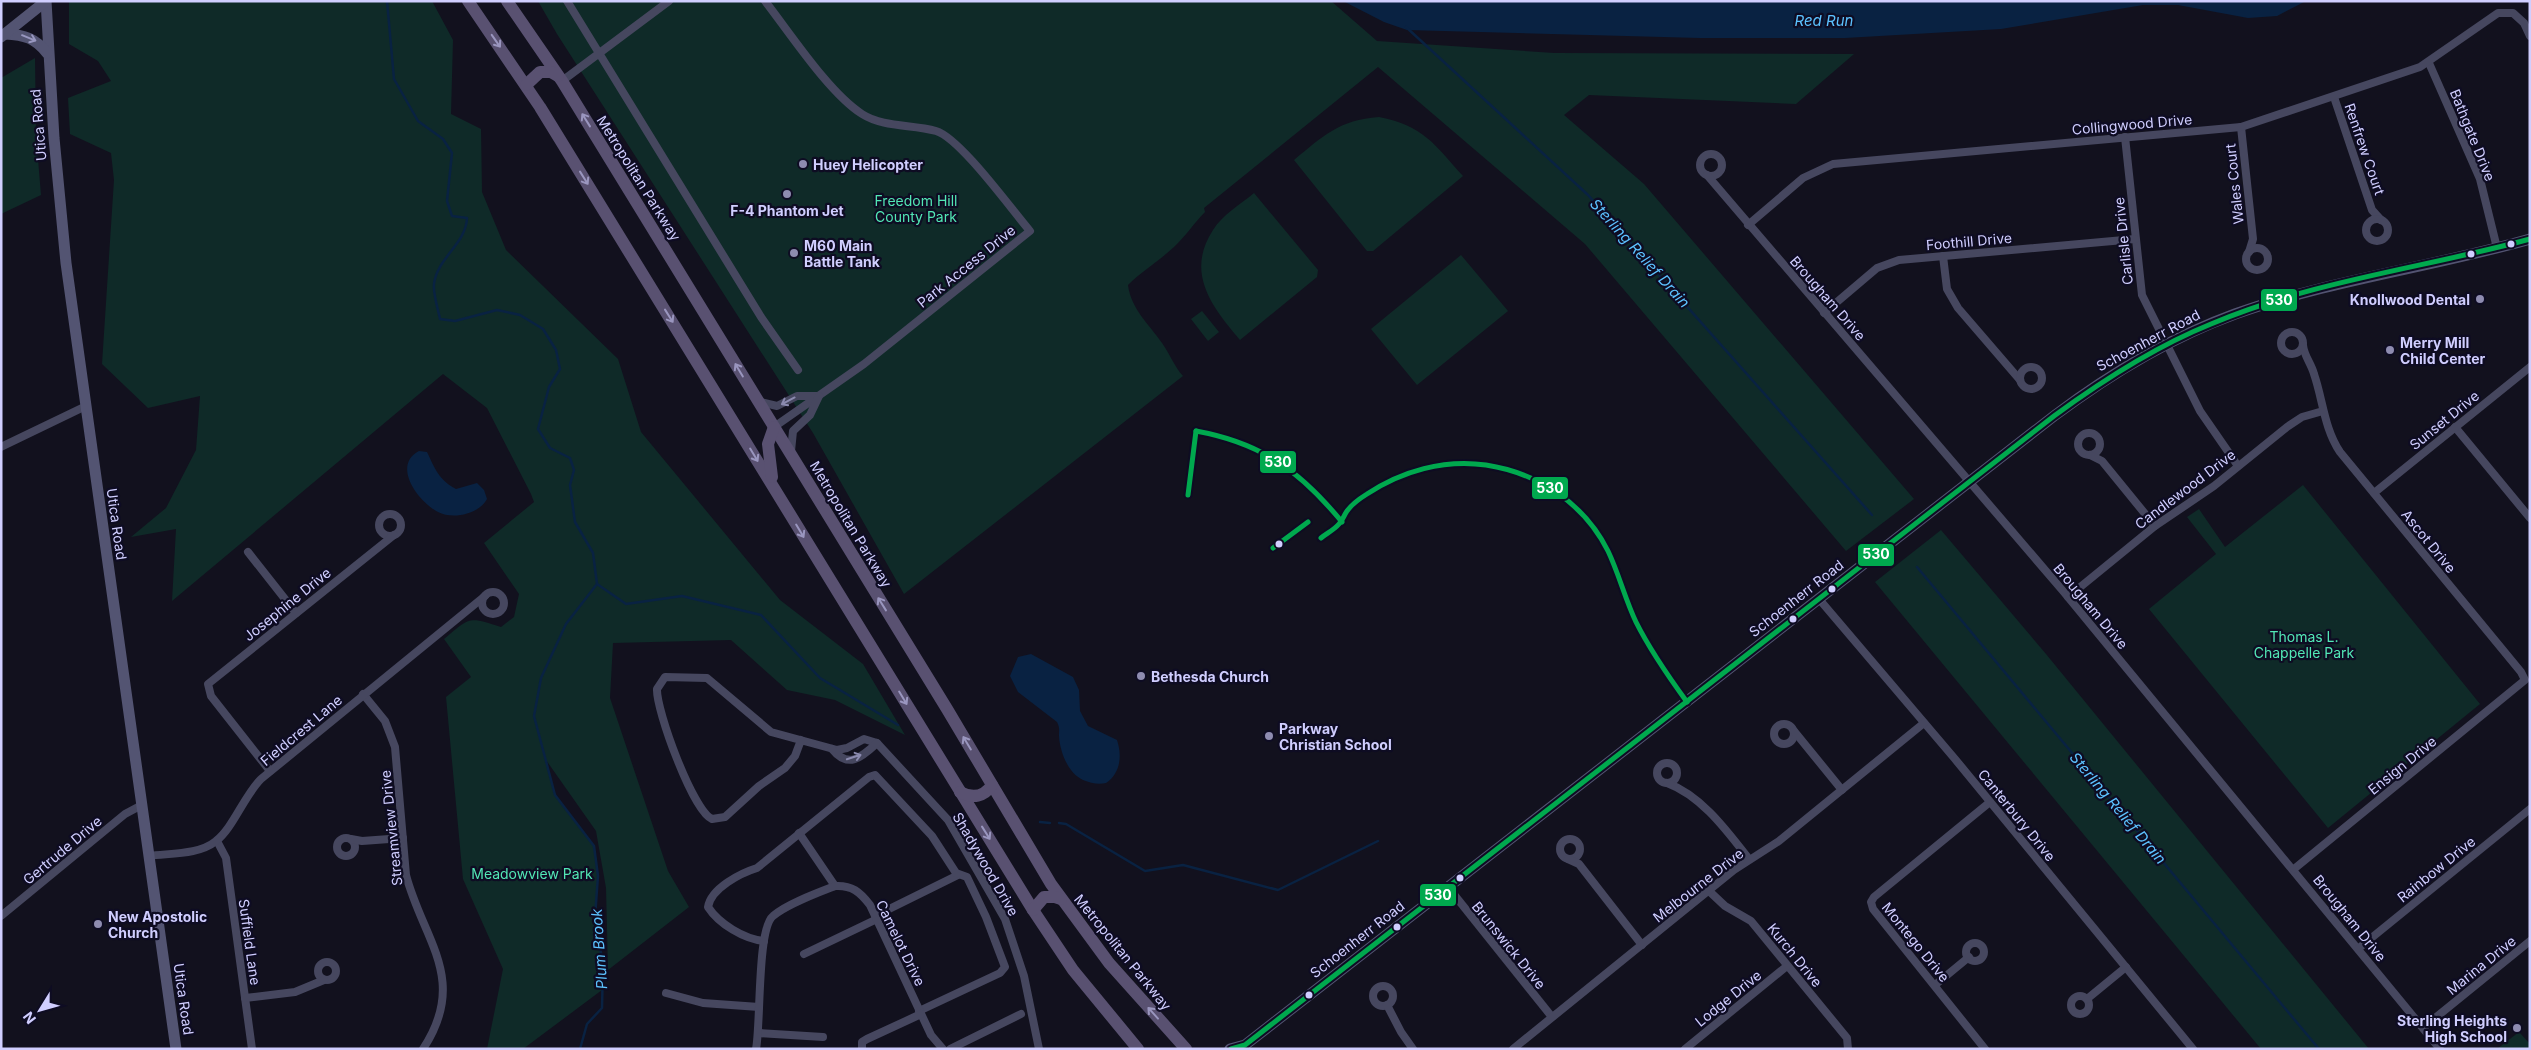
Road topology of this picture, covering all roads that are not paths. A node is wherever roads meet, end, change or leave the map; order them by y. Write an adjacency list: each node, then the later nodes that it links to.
1 (46, 1): 7 (main road); 9 (main road, Utica Road)
2 (468, 1): 13 (main road, one-way to 13)
3 (507, 1): 12 (main road, Metropolitan Parkway)
4 (567, 1): 10 (street)
5 (669, 1): 10 (street)
6 (766, 1): 41 (street, Park Access Drive)
7 (3, 36): 9 (main road, one-way to 9)
8 (2530, 36): 11 (street, Collingwood Drive)
9 (47, 53): 43 (main road, Utica Road)
10 (601, 54): 12 (street); 39 (street)
11 (2429, 63): 14 (street, Collingwood Drive); 27 (street, Bathgate Drive)
12 (560, 79): 13 (main road); 42 (main road, Metropolitan Parkway, one-way to 12)
13 (526, 84): 54 (main road, one-way to 54)
14 (2334, 96): 15 (street, Collingwood Drive); 20 (street, Renfrew Court)
15 (2241, 127): 16 (street, Collingwood Drive); 25 (street, Wales Court)
16 (2125, 137): 23 (street, Collingwood Drive); 24 (street, Carlisle Drive)
17 (1720, 172): 18 (street); 18 (street); 19 (street)
18 (1707, 175): 19 (street, Brougham Drive)
19 (1717, 185): 23 (street, Brougham Drive)
20 (2372, 210): 21 (street, Renfrew Court); 22 (street, Renfrew Court)
21 (2381, 220): 22 (street); 22 (street)
22 (2369, 223)
23 (1748, 225): 31 (street, Brougham Drive)
24 (2134, 239): 30 (street, Foothill Drive); 32 (street, Carlisle Drive)
25 (2253, 239): 28 (street, Wales Court); 29 (street, Wales Court)
26 (2530, 239): 27 (main road, Schoenherr Road)
27 (2497, 248): 32 (main road, Schoenherr Road)
28 (2262, 249): 29 (street); 29 (street)
29 (2249, 252)
30 (1943, 256): 31 (street, Foothill Drive); 38 (street)
31 (1824, 313): 53 (street, Brougham Drive)
32 (2166, 344): 52 (street, Carlisle Drive); 53 (main road, Schoenherr Road)
33 (2303, 344): 34 (street); 34 (street); 35 (street, Ascot Drive)
34 (2297, 353): 35 (street)
35 (2306, 358): 44 (street, Ascot Drive)
36 (2026, 368): 38 (street); 40 (street); 40 (street)
37 (2530, 368): 46 (street, Sunset Drive)
38 (2012, 369): 40 (street)
39 (798, 370)
40 (2020, 380)
41 (820, 396): 42 (street, one-way to 42); 45 (street, Park Access Drive); 50 (street, Park Access Drive)
42 (758, 401): 45 (main road, Metropolitan Parkway)
43 (86, 406): 47 (street); 85 (main road, Utica Road)
44 (2323, 411): 52 (street, Candlewood Drive); 55 (street, Ascot Drive)
45 (774, 427): 50 (main road, Metropolitan Parkway); 54 (main road)
46 (2455, 427): 55 (street, Sunset Drive); 56 (street)
47 (1, 447)
48 (2100, 447): 49 (street); 49 (street); 51 (street)
49 (2090, 455): 51 (street)
50 (792, 457): 80 (main road, Metropolitan Parkway, one-way to 50)
51 (2102, 461): 57 (street)
52 (2238, 466): 57 (street, Candlewood Drive)
53 (1971, 482): 63 (street, Brougham Drive); 64 (main road, Schoenherr Road)
54 (775, 489): 83 (main road, one-way to 83)
55 (2374, 493): 68 (street, Ascot Drive)
56 (2530, 518)
57 (2155, 526): 63 (street, Candlewood Drive)
58 (381, 531): 59 (street); 59 (street); 60 (street)
59 (394, 535): 60 (street, Josephine Drive)
60 (382, 544): 67 (street, Josephine Drive)
61 (248, 552): 67 (street)
62 (485, 596): 65 (street, Fieldcrest Lane); 66 (street); 66 (street)
63 (2068, 597): 98 (street, Brougham Drive)
64 (1819, 599): 70 (street, Canterbury Drive); 101 (main road, Schoenherr Road)
65 (470, 608): 66 (street); 69 (street, Fieldcrest Lane)
66 (484, 610)
67 (296, 613): 77 (street, Josephine Drive)
68 (2525, 680): 98 (street, Ensign Drive)
69 (363, 694): 77 (street, Fieldcrest Lane); 88 (street, Streamview Drive)
70 (1924, 723): 82 (street, Melbourne Drive); 84 (street, Canterbury Drive)
71 (1794, 731): 73 (street); 75 (street); 75 (street)
72 (800, 740): 72 (street); 76 (street)
73 (1802, 741): 75 (street); 82 (street)
74 (877, 743): 76 (street); 76 (street, one-way to 74); 139 (street, Shadywood Drive)
75 (1790, 743)
76 (832, 749)
77 (270, 771): 90 (street, Fieldcrest Lane)
78 (1677, 776): 79 (street); 79 (street); 81 (street)
79 (1667, 784): 81 (street)
80 (992, 785): 83 (main road); 103 (main road, Metropolitan Parkway)
81 (1679, 788): 96 (street)
82 (1842, 790): 96 (street, Melbourne Drive)
83 (960, 792): 104 (main road, one-way to 104)
84 (1990, 802): 114 (street, Canterbury Drive); 118 (street, Montego Drive)
85 (140, 806): 94 (main road, Utica Road); 105 (street, Gertrude Drive)
86 (2530, 809): 110 (street, Rainbow Drive)
87 (799, 834): 99 (street); 100 (street); 107 (street)
88 (403, 838): 91 (street); 134 (street, Streamview Drive)
89 (350, 839): 91 (street); 92 (street); 92 (street)
90 (218, 840): 94 (street); 120 (street, Suffield Lane)
91 (362, 841): 92 (street)
92 (355, 849)
93 (1579, 853): 95 (street); 95 (street); 97 (street)
94 (149, 856): 132 (main road, Utica Road)
95 (1568, 859): 97 (street)
96 (1749, 859): 102 (street, Melbourne Drive)
97 (1579, 864): 109 (street)
98 (2294, 869): 110 (street, Brougham Drive)
99 (958, 875): 106 (street); 124 (street)
100 (835, 886): 106 (street, Camelot Drive); 107 (street)
101 (1448, 887): 126 (street, Brunswick Drive); 130 (main road, Schoenherr Road)
102 (1709, 891): 109 (street, Melbourne Drive); 113 (street, Kurch Drive)
103 (1061, 899): 104 (main road); 141 (main road, Metropolitan Parkway, one-way to 103)
104 (1033, 910): 140 (main road)
105 (1, 916)
106 (876, 918): 111 (street); 124 (street, Camelot Drive)
107 (764, 941): 123 (street)
108 (2530, 941): 127 (street, Marina Drive)
109 (1642, 945): 126 (street, Melbourne Drive)
110 (2359, 948): 127 (street, Brougham Drive)
111 (804, 954)
112 (1968, 957): 118 (street)
113 (1787, 966): 131 (street, Kurch Drive); 145 (street, Lodge Drive)
114 (2126, 967): 121 (street); 147 (street, Canterbury Drive)
115 (318, 974): 116 (street); 116 (street); 117 (street)
116 (324, 980): 117 (street)
117 (314, 984): 120 (street)
118 (1934, 984): 146 (street, Montego Drive)
119 (666, 993): 123 (street)
120 (246, 998): 133 (street, Suffield Lane)
121 (2087, 999)
122 (1386, 1005): 143 (street)
123 (759, 1007): 128 (street)
124 (920, 1012): 136 (street); 137 (street, Camelot Drive)
125 (1022, 1014): 138 (street)
126 (1552, 1017): 144 (street, Melbourne Drive)
127 (2424, 1027): 148 (street, Brougham Drive)
128 (758, 1033): 129 (street); 135 (street)
129 (823, 1037)
130 (1244, 1047): 142 (main road, Schoenherr Road)
131 (1849, 1047)
132 (176, 1049)
133 (252, 1049)
134 (423, 1049)
135 (756, 1049)
136 (862, 1049)
137 (943, 1049)
138 (950, 1049)
139 (1039, 1049)
140 (1138, 1049)
141 (1186, 1049)
142 (1230, 1049)
143 (1413, 1049)
144 (1513, 1049)
145 (1685, 1049)
146 (1985, 1049)
147 (2193, 1049)
148 (2440, 1049)

